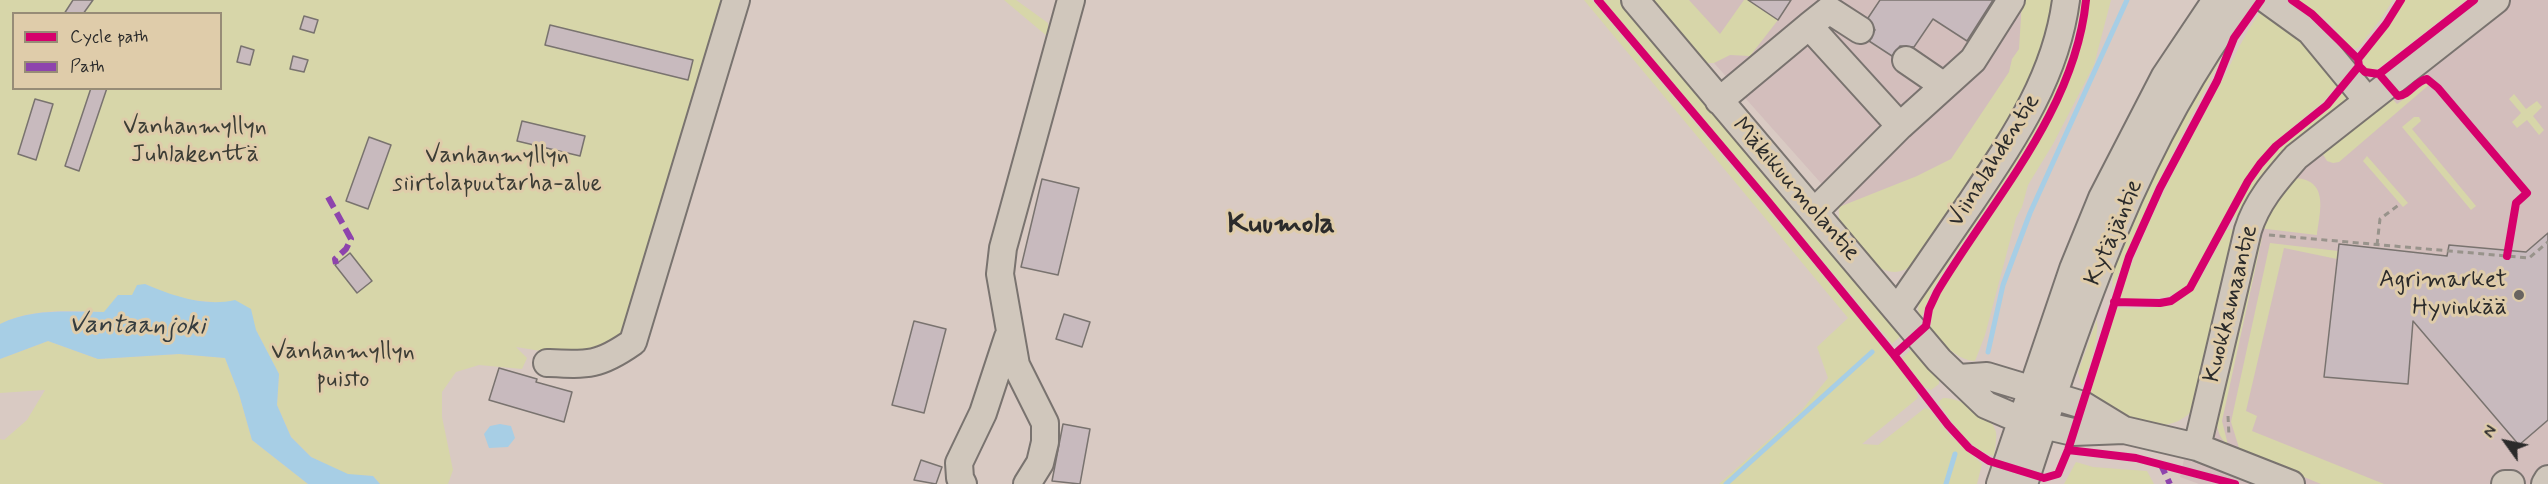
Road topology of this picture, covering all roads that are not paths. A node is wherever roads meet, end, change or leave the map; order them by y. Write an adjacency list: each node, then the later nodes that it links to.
1 (736, 0): 19 (street)
2 (1071, 0): 18 (street)
3 (1635, 0): 14 (street, Mäkikuumolantie)
4 (2011, 0): 12 (street)
5 (2066, 0): 17 (street, Viinalahdentie)
6 (2267, 0): 13 (street)
7 (2496, 0): 13 (street, Kuokkamaantie)
8 (2231, 4): 21 (street, Kytäjäntie)
9 (1809, 26): 10 (street); 14 (street); 15 (street)
10 (1860, 30)
11 (1906, 60): 12 (street)
12 (1944, 86): 15 (street)
13 (2367, 100): 24 (street, Kuokkamaantie)
14 (1719, 101): 16 (street, Mäkikuumolantie)
15 (1900, 126): 16 (street)
16 (1815, 211): 17 (street, Mäkikuumolantie)
17 (1897, 310): 20 (street, Mäkikuumolantie)
18 (1010, 331): 26 (street); 27 (street)
19 (548, 363)
20 (1959, 378): 21 (street); 22 (street, Mäkikuumolantie)
21 (2042, 392): 22 (street, Kytäjäntie); 23 (street)
22 (2032, 424): 23 (street, Mäkikuumolantie); 28 (street, Kytäjäntie); 29 (street, Kytäjäntie)
23 (2124, 430): 24 (street)
24 (2197, 447): 30 (street)
25 (2548, 479): 31 (street)
26 (963, 484)
27 (1028, 484)
28 (2000, 484)
29 (2024, 484)
30 (2291, 484)
31 (2545, 484)

